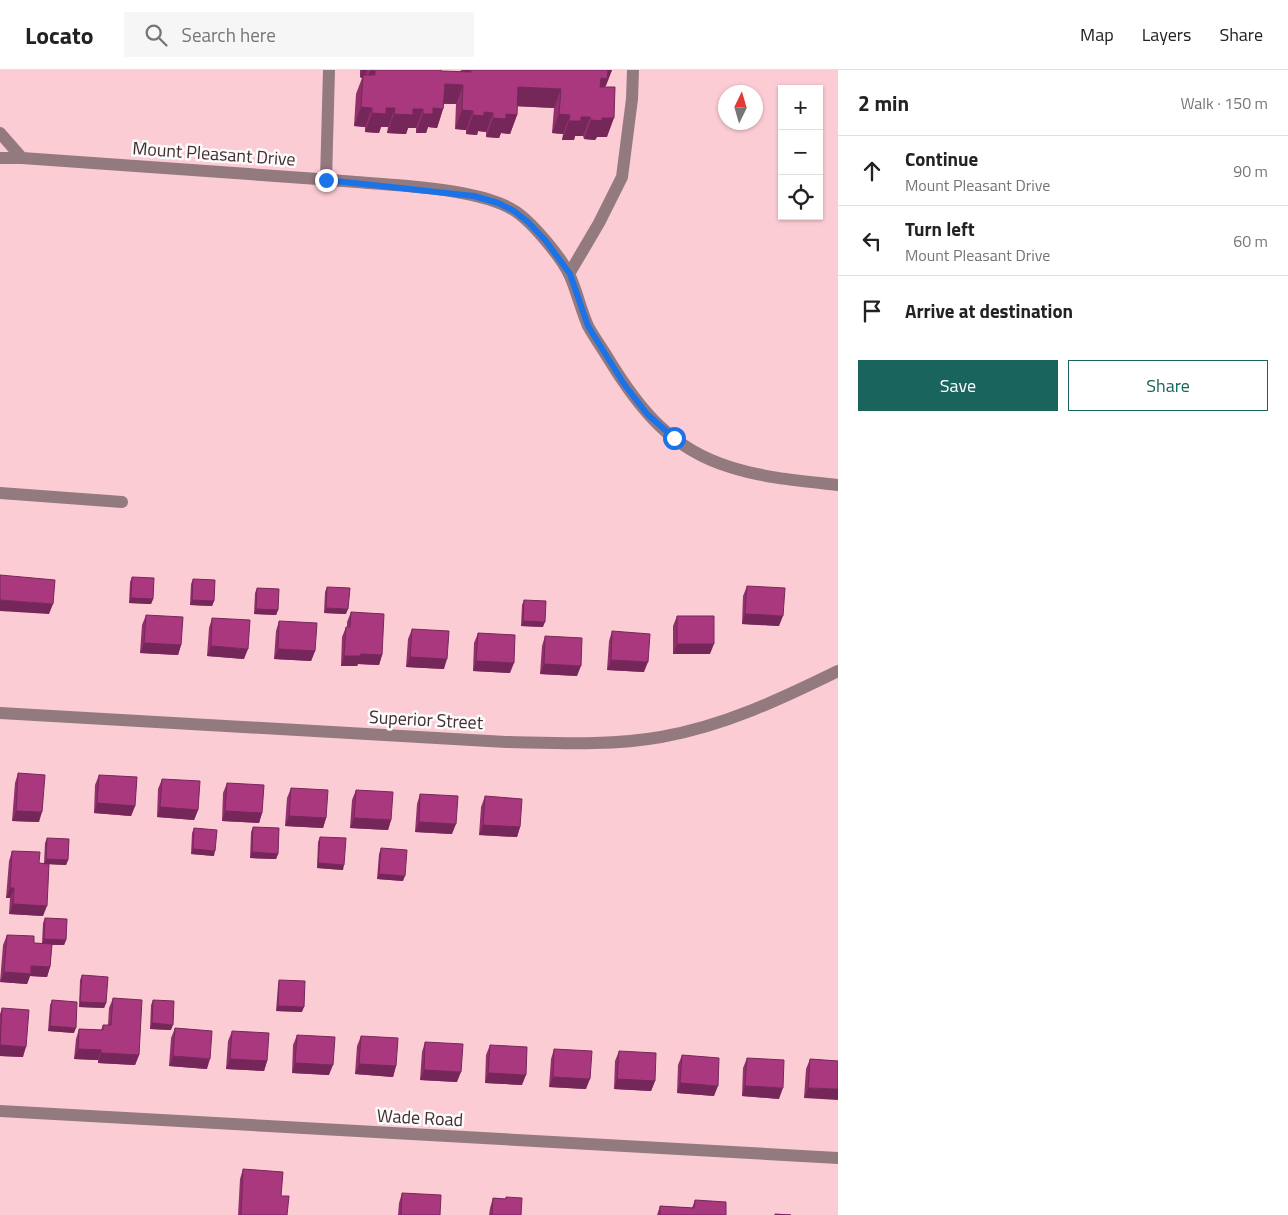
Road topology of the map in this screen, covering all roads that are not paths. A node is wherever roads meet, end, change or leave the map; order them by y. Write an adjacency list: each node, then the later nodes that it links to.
1 (329, 70): 6 (street)
2 (633, 70): 7 (street)
3 (0, 133): 5 (street)
4 (0, 158): 5 (street, Mount Pleasant Drive)
5 (22, 158): 6 (street, Mount Pleasant Drive)
6 (326, 180): 7 (street, Mount Pleasant Drive)
7 (570, 274): 8 (street, Mount Pleasant Drive)
8 (838, 485)
9 (0, 493): 10 (street)
10 (122, 502)
11 (838, 671): 12 (street, Superior Street)
12 (0, 713)
13 (0, 1111): 14 (street, Wade Road)
14 (838, 1158)

